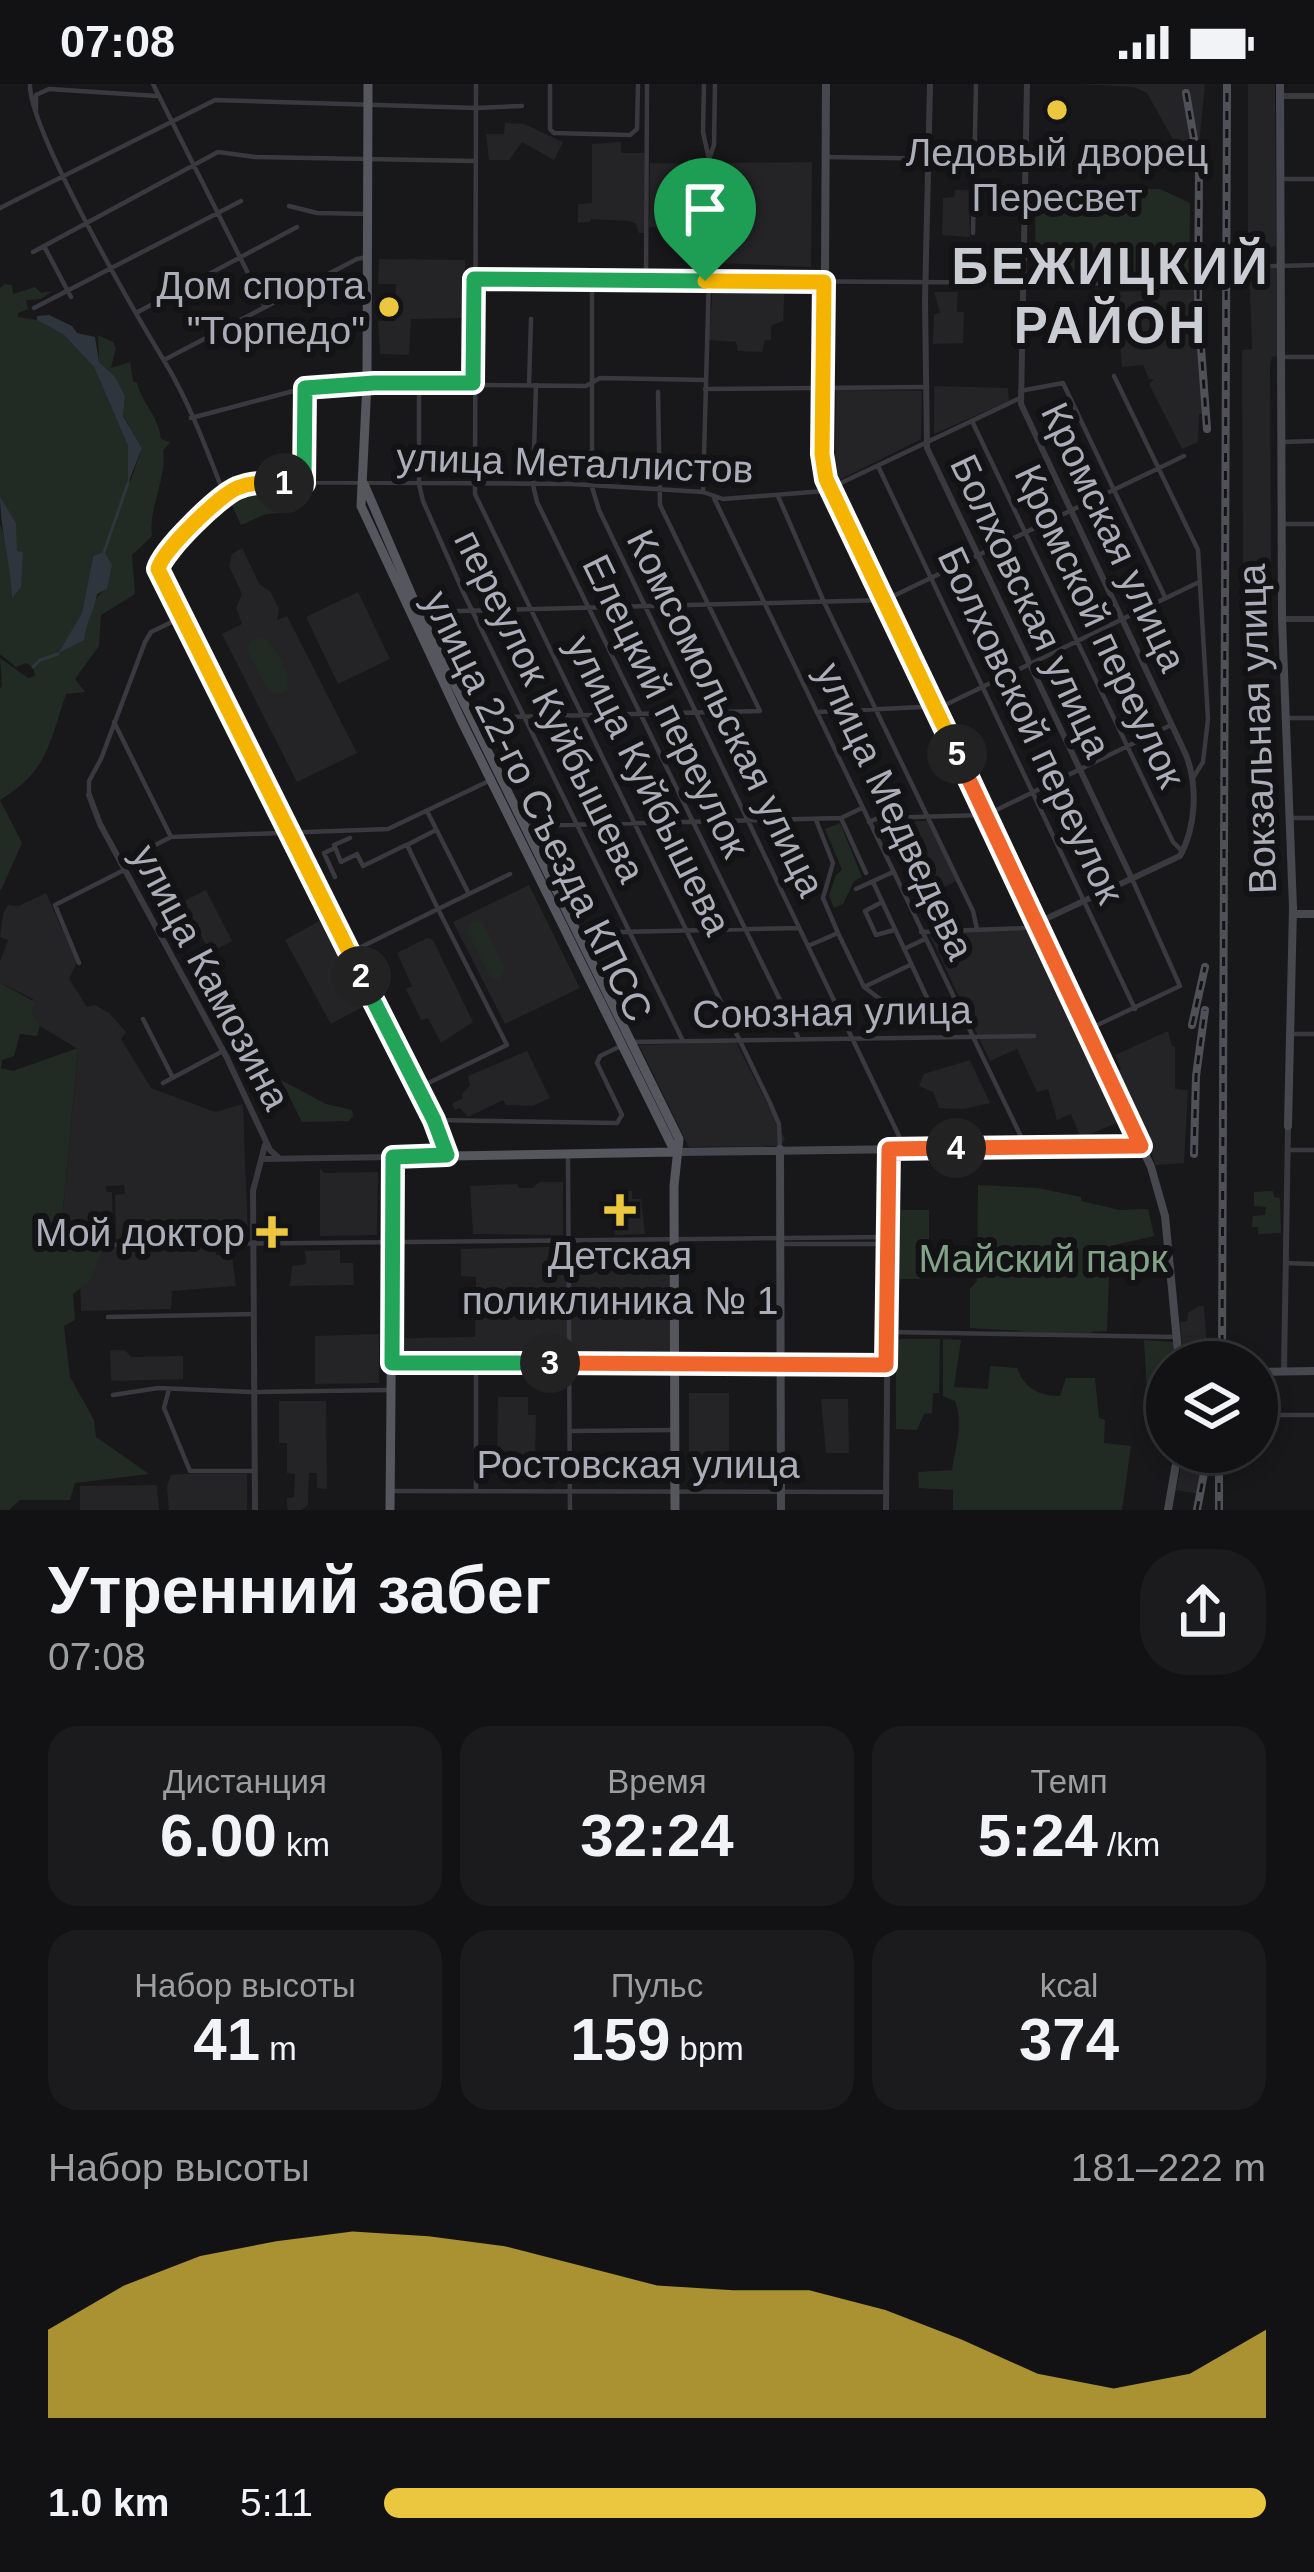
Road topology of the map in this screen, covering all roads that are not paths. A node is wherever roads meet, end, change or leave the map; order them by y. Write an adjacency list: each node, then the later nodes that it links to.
1 (29, 84): 21 (street)
2 (153, 84): 17 (street)
3 (368, 84): 18 (main road, улица 22-го Съезда КПСС)
4 (476, 84): 20 (street, улица Куйбышева)
5 (550, 84): 6 (street)
6 (638, 84)
7 (646, 84): 50 (street)
8 (704, 84): 25 (street)
9 (715, 84): 25 (street)
10 (826, 84): 23 (main road)
11 (930, 84): 26 (street, Болховская улица)
12 (976, 84): 27 (street)
13 (1028, 84): 28 (street, Кромская улица)
14 (1280, 84): 15 (main road, Вокзальная улица)
15 (1280, 96): 16 (street); 32 (main road, Вокзальная улица)
16 (1314, 96)
17 (159, 97): 21 (street); 22 (street)
18 (368, 106): 20 (street); 22 (street); 24 (main road, улица 22-го Съезда КПСС)
19 (522, 106): 20 (street)
20 (476, 108): 29 (street, улица Куйбышева)
21 (37, 117): 31 (street)
22 (171, 121): 30 (street); 31 (street)
23 (825, 157): 26 (street); 54 (main road)
24 (368, 159): 29 (street); 30 (street); 38 (main road, улица 22-го Съезда КПСС)
25 (709, 160): 53 (street)
26 (929, 160): 27 (street); 55 (street, Болховская улица)
27 (975, 160): 28 (street); 41 (street)
28 (1028, 160): 56 (street, Кромская улица)
29 (476, 161): 51 (street, улица Куйбышева)
30 (194, 167): 37 (street); 39 (street)
31 (64, 176): 36 (street); 39 (street)
32 (1281, 179): 33 (street); 47 (main road, Вокзальная улица)
33 (1314, 179)
34 (241, 201): 37 (street)
35 (289, 206): 38 (street)
36 (0, 208)
37 (217, 214): 45 (street); 49 (street)
38 (367, 214): 44 (main road, улица 22-го Съезда КПСС)
39 (89, 221): 42 (street); 49 (street)
40 (297, 227): 45 (street)
41 (973, 233)
42 (44, 246): 43 (street); 58 (street)
43 (33, 252)
44 (368, 257): 59 (street); 69 (main road, улица 22-го Съезда КПСС)
45 (241, 259): 59 (street); 61 (street)
46 (1314, 265): 47 (street)
47 (1280, 266): 48 (street); 63 (main road, Вокзальная улица)
48 (1242, 267)
49 (114, 269): 58 (street); 61 (street)
50 (646, 274): 52 (street); 53 (street)
51 (474, 276): 52 (street); 70 (street, улица Куйбышева)
52 (592, 277): 53 (street); 72 (street, Комсомольская улица)
53 (709, 278): 54 (street); 67 (street)
54 (827, 279): 55 (street); 75 (main road)
55 (926, 280): 56 (street); 73 (street, Болховская улица)
56 (1025, 283): 57 (street); 78 (street, Кромская улица)
57 (1193, 284)
58 (70, 294): 60 (street)
59 (265, 307): 65 (street)
60 (34, 308)
61 (136, 313): 65 (street)
62 (531, 320): 71 (street, Елецкий переулок)
63 (1281, 357): 64 (street); 83 (main road, Вокзальная улица)
64 (1314, 357)
65 (164, 359): 79 (street)
66 (1114, 376): 86 (street)
67 (706, 380): 72 (street); 76 (street)
68 (419, 382): 69 (street); 70 (street); 89 (street, переулок Куйбышева)
69 (367, 383): 74 (street); 88 (main road, улица 22-го Съезда КПСС)
70 (473, 383): 71 (street); 90 (street, улица Куйбышева)
71 (532, 385): 72 (street); 91 (street, Елецкий переулок)
72 (591, 385): 92 (street, Комсомольская улица)
73 (926, 387): 75 (street); 82 (street, Болховская улица)
74 (305, 388): 79 (street); 87 (street)
75 (822, 388): 76 (street); 94 (main road)
76 (706, 389): 96 (street)
77 (658, 392): 95 (street)
78 (1020, 395): 80 (street, улица Металлистов); 93 (street, улица Металлистов); 100 (street, Кромская улица)
79 (191, 418): 97 (street)
80 (972, 421): 82 (street, улица Металлистов); 103 (street, Кромской переулок)
81 (1314, 441): 83 (street)
82 (926, 442): 85 (street, улица Металлистов); 104 (street, Болховская улица)
83 (1281, 442): 101 (main road, Вокзальная улица)
84 (1184, 456): 86 (street)
85 (878, 465): 94 (street, улица Металлистов); 105 (street, Болховской переулок)
86 (1156, 468): 93 (street); 106 (street)
87 (304, 483): 88 (street, улица Металлистов); 97 (street, улица Металлистов)
88 (364, 484): 89 (street, улица Металлистов); 115 (main road, улица 22-го Съезда КПСС); 133 (main road, улица 22-го Съезда КПСС)
89 (419, 484): 90 (street, улица Металлистов); 116 (street, переулок Куйбышева)
90 (473, 484): 91 (street, улица Металлистов); 114 (street, улица Куйбышева)
91 (533, 484): 92 (street, улица Металлистов); 113 (street, Елецкий переулок)
92 (592, 487): 95 (street, улица Металлистов); 112 (street, Комсомольская улица)
93 (1114, 487): 100 (street); 107 (street)
94 (830, 489): 98 (street, улица Металлистов); 108 (main road)
95 (659, 492): 96 (street, улица Металлистов); 110 (street)
96 (704, 492): 99 (street, улица Металлистов)
97 (225, 494): 117 (street)
98 (778, 496): 99 (street, улица Металлистов); 109 (street)
99 (713, 498): 111 (street, улица Медведева)
100 (1069, 510): 103 (street); 118 (street, Кромская улица)
101 (1282, 524): 102 (street); 119 (main road, Вокзальная улица)
102 (1314, 524)
103 (1024, 532): 104 (street); 121 (street, Кромской переулок)
104 (978, 555): 105 (street); 122 (street, Болховская улица)
105 (932, 579): 108 (street); 123 (street, Болховской переулок)
106 (1197, 583): 107 (street); 138 (street)
107 (1165, 597): 118 (street)
108 (885, 600): 109 (street); 124 (main road)
109 (824, 602): 111 (street); 125 (street)
110 (707, 603): 111 (street); 112 (street); 126 (street)
111 (764, 603): 127 (street, улица Медведева)
112 (644, 606): 113 (street); 126 (street, Комсомольская улица)
113 (588, 608): 114 (street); 128 (street, Елецкий переулок)
114 (530, 610): 116 (street); 130 (street, улица Куйбышева)
115 (419, 612): 116 (street); 133 (main road, улица 22-го Съезда КПСС)
116 (473, 612): 129 (street, переулок Куйбышева)
117 (180, 618): 134 (street, улица Камозина); 157 (street)
118 (1120, 618): 121 (street); 135 (street, Кромская улица)
119 (1282, 619): 120 (street); 131 (main road, Вокзальная улица)
120 (1314, 620)
121 (1078, 639): 122 (street); 136 (street, Кромской переулок)
122 (1028, 663): 123 (street); 137 (street, Болховская улица)
123 (982, 687): 124 (street); 140 (street, Болховской переулок)
124 (936, 708): 125 (street); 144 (main road)
125 (877, 710): 127 (street); 147 (street)
126 (696, 712): 128 (street); 150 (street, Комсомольская улица)
127 (818, 712): 142 (street, улица Медведева)
128 (641, 714): 130 (street); 152 (street, Елецкий переулок)
129 (524, 716): 130 (street); 133 (street); 153 (street, переулок Куйбышева)
130 (582, 716): 154 (street, улица Куйбышева)
131 (1285, 718): 132 (street); 148 (main road, Вокзальная улица)
132 (1314, 718)
133 (467, 720): 139 (main road, улица 22-го Съезда КПСС); 155 (main road, улица 22-го Съезда КПСС)
134 (114, 722): 141 (street, улица Камозина); 159 (street)
135 (1171, 725): 136 (street); 138 (street, Кромская улица)
136 (1126, 747): 137 (street); 163 (street, Кромской переулок)
137 (1078, 770): 140 (street); 169 (street, Болховская улица)
138 (1193, 778): 163 (street, Кромская улица)
139 (491, 780): 143 (street); 207 (main road, улица 22-го Съезда КПСС)
140 (1034, 792): 144 (street); 173 (street, Болховской переулок)
141 (89, 795): 164 (street, улица Камозина)
142 (862, 808): 146 (street); 151 (street, улица Медведева)
143 (427, 812): 156 (street); 158 (street)
144 (986, 814): 147 (street); 178 (main road)
145 (815, 818): 146 (street); 150 (street); 186 (street)
146 (841, 818): 166 (street)
147 (928, 818): 151 (street); 180 (street)
148 (1288, 818): 149 (street); 176 (main road, Вокзальная улица)
149 (1314, 818)
150 (748, 822): 152 (street); 179 (street, Комсомольская улица)
151 (869, 822): 165 (street, улица Медведева)
152 (694, 823): 154 (street); 182 (street, Елецкий переулок)
153 (578, 824): 154 (street); 155 (street); 183 (street, переулок Куйбышева)
154 (635, 825): 184 (street, улица Куйбышева)
155 (524, 826): 185 (main road, улица 22-го Съезда КПСС)
156 (436, 830): 160 (street); 172 (street)
157 (287, 832): 158 (street); 159 (street); 191 (street)
158 (350, 834): 161 (street); 162 (street)
159 (171, 836): 164 (street)
160 (406, 845): 162 (street); 175 (street)
161 (335, 848): 162 (street); 168 (street)
162 (357, 854)
163 (1181, 855): 169 (street)
164 (122, 866): 193 (street); 208 (street, улица Камозина)
165 (892, 872): 170 (street); 187 (street, улица Медведева)
166 (866, 873)
167 (510, 874): 172 (street)
168 (335, 877)
169 (1132, 879): 173 (street); 196 (street, Болховская улица)
170 (873, 882): 171 (street); 174 (street)
171 (856, 890)
172 (469, 894): 175 (street)
173 (1085, 900): 178 (street); 196 (street, Болховской переулок)
174 (882, 902): 181 (street); 181 (street)
175 (438, 908): 189 (street); 211 (street)
176 (1293, 914): 177 (main road); 199 (main road, Вокзальная улица)
177 (1314, 914)
178 (1038, 923): 180 (street); 198 (main road)
179 (799, 928): 182 (street); 188 (street, Комсомольская улица)
180 (977, 928): 187 (street)
181 (895, 930): 190 (street)
182 (746, 931): 184 (street); 205 (street, Елецкий переулок)
183 (630, 932): 184 (street); 185 (street); 206 (street, переулок Куйбышева)
184 (687, 932): 204 (street, улица Куйбышева)
185 (577, 933): 207 (main road, улица 22-го Съезда КПСС)
186 (838, 933): 188 (street); 195 (street)
187 (923, 936): 190 (street); 202 (street, улица Медведева)
188 (808, 946): 203 (street, Комсомольская улица)
189 (362, 947): 191 (street); 192 (street)
190 (904, 950): 194 (street)
191 (349, 953): 211 (street)
192 (369, 962)
193 (79, 963)
194 (911, 964): 195 (street); 195 (street)
195 (864, 987)
196 (1135, 1009): 198 (street)
197 (143, 1019): 209 (street)
198 (1089, 1029): 212 (main road)
199 (1290, 1034): 200 (street); 214 (main road, Вокзальная улица)
200 (1314, 1034)
201 (1034, 1036): 202 (street, Союзная улица)
202 (973, 1037): 203 (street, Союзная улица); 219 (street, улица Медведева)
203 (854, 1038): 205 (street, Союзная улица); 218 (street, Комсомольская улица)
204 (740, 1040): 205 (street, Союзная улица); 206 (street, Союзная улица); 220 (street, улица Куйбышева)
205 (799, 1040)
206 (683, 1042): 207 (street, Союзная улица)
207 (627, 1044): 213 (street); 224 (main road, улица 22-го Съезда КПСС)
208 (223, 1051): 209 (street); 215 (street, улица Камозина)
209 (173, 1078): 210 (street)
210 (163, 1083)
211 (418, 1088): 213 (street)
212 (1128, 1118): 216 (main road); 217 (main road)
213 (434, 1120): 226 (street)
214 (1288, 1126): 222 (street, Вокзальная улица)
215 (266, 1141): 228 (street); 229 (street, улица Камозина)
216 (1118, 1146): 217 (main road); 219 (main road)
217 (1141, 1146): 242 (main road)
218 (901, 1148): 219 (main road); 221 (main road)
219 (1026, 1148)
220 (780, 1149): 221 (main road); 224 (main road); 230 (main road, улица Куйбышева)
221 (889, 1149): 231 (street)
222 (1287, 1150): 223 (street); 237 (street, Вокзальная улица)
223 (1314, 1150)
224 (675, 1152): 225 (main road); 232 (main road, улица 22-го Съезда КПСС)
225 (568, 1153): 226 (main road); 235 (street)
226 (447, 1155): 227 (main road)
227 (393, 1157): 228 (street); 234 (main road)
228 (279, 1158): 229 (street)
229 (262, 1159): 233 (street, улица Камозина)
230 (780, 1240): 231 (street); 232 (street); 249 (main road, улица Куйбышева)
231 (887, 1240): 241 (street)
232 (675, 1241): 235 (street); 247 (main road, улица 22-го Съезда КПСС)
233 (254, 1242): 234 (street); 236 (street); 239 (street, улица Камозина)
234 (392, 1242): 235 (street); 244 (main road)
235 (568, 1242): 246 (street)
236 (109, 1245)
237 (1285, 1263): 238 (street); 252 (street, Вокзальная улица)
238 (1314, 1264)
239 (254, 1314): 240 (street); 255 (street, улица Камозина)
240 (108, 1317)
241 (886, 1332): 242 (street); 248 (street)
242 (1178, 1337): 243 (main road)
243 (1178, 1341)
244 (392, 1363): 245 (street); 254 (main road)
245 (476, 1363): 246 (street); 263 (street)
246 (569, 1364): 247 (street); 260 (street)
247 (676, 1364): 249 (street); 259 (main road, улица 22-го Съезда КПСС)
248 (886, 1365): 249 (street); 268 (street)
249 (780, 1366): 267 (main road, улица Куйбышева)
250 (1314, 1371): 252 (main road)
251 (1278, 1372): 252 (main road)
252 (1284, 1372)
253 (169, 1389): 255 (street); 256 (street); 261 (street)
254 (391, 1390): 255 (street); 264 (main road)
255 (255, 1392): 261 (street, улица Камозина)
256 (112, 1395)
257 (1278, 1415): 258 (street)
258 (1314, 1415)
259 (675, 1430): 260 (street); 266 (main road, улица 22-го Съезда КПСС)
260 (570, 1431): 265 (street)
261 (255, 1471): 269 (street, улица Камозина)
262 (1174, 1473): 275 (main road)
263 (476, 1490): 264 (street, Ростовская улица); 265 (street, Ростовская улица)
264 (390, 1491): 270 (main road)
265 (570, 1491): 266 (street, Ростовская улица); 271 (street)
266 (675, 1492): 267 (street, Ростовская улица); 272 (main road, улица 22-го Съезда КПСС)
267 (781, 1492): 268 (street, Ростовская улица); 273 (main road, улица Куйбышева)
268 (886, 1492): 274 (street)
269 (255, 1510)
270 (390, 1510)
271 (570, 1510)
272 (676, 1510)
273 (781, 1510)
274 (886, 1510)
275 (1168, 1510)

